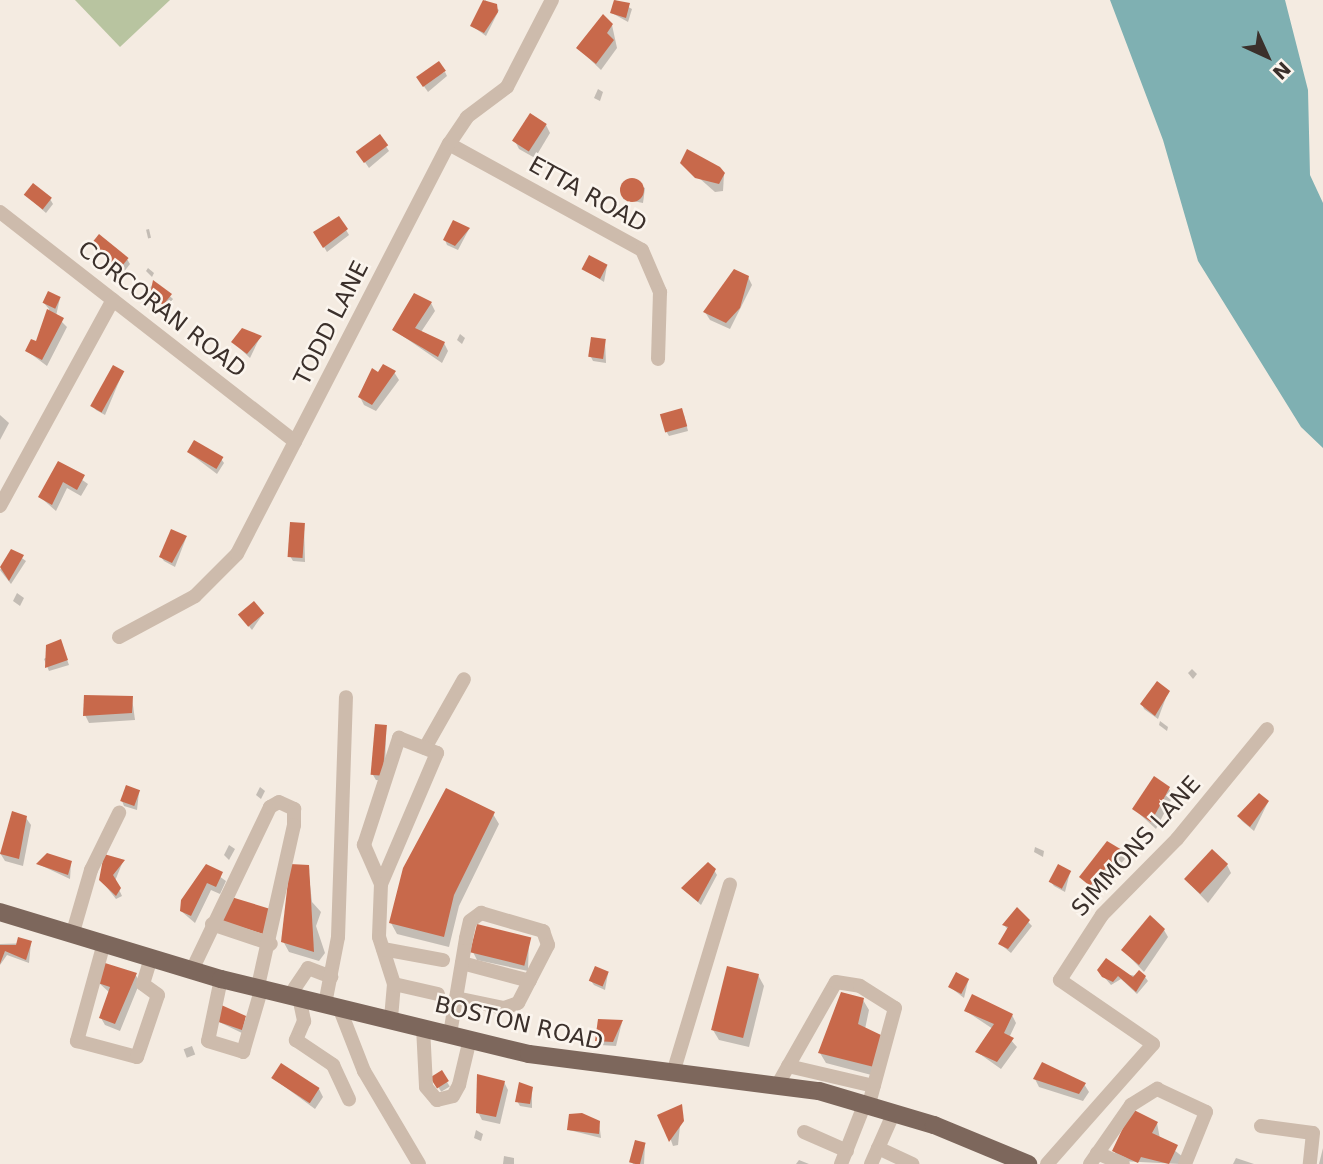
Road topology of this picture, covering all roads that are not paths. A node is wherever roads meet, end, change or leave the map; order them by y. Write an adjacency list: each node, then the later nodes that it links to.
1 (552, 0): 2 (street, TODD LANE)
2 (449, 144): 5 (street, ETTA ROAD); 6 (street, TODD LANE)
3 (0, 212): 4 (street, CORCORAN ROAD)
4 (113, 300): 6 (street, CORCORAN ROAD); 7 (street)
5 (658, 359)
6 (295, 442): 8 (street, TODD LANE)
7 (0, 506)
8 (119, 637)
9 (464, 679): 12 (street)
10 (346, 697): 26 (street)
11 (1267, 729): 57 (street, SIMMONS LANE)
12 (425, 748): 14 (street); 14 (street)
13 (119, 813): 18 (street)
14 (381, 884): 21 (street)
15 (730, 884): 41 (street)
16 (0, 912): 18 (main road, BOSTON ROAD)
17 (212, 924): 20 (street); 20 (street); 25 (street)
18 (73, 932): 19 (main road, BOSTON ROAD)
19 (104, 943): 22 (main road, BOSTON ROAD); 22 (street)
20 (271, 944): 30 (street)
21 (383, 949): 23 (street); 29 (street)
22 (151, 958): 25 (main road, BOSTON ROAD)
23 (443, 960)
24 (462, 963): 28 (street); 28 (street); 33 (street)
25 (192, 970): 27 (main road, BOSTON ROAD)
26 (331, 977): 32 (street); 34 (street)
27 (221, 979): 30 (main road, BOSTON ROAD); 30 (street)
28 (530, 981): 33 (street)
29 (394, 984): 31 (street); 35 (street)
30 (260, 986): 32 (main road, BOSTON ROAD)
31 (439, 994)
32 (294, 996): 34 (main road, BOSTON ROAD); 42 (street)
33 (456, 998): 37 (street)
34 (332, 1006): 35 (main road, BOSTON ROAD); 40 (street)
35 (391, 1020): 36 (main road, BOSTON ROAD)
36 (424, 1027): 37 (main road, BOSTON ROAD); 38 (street)
37 (450, 1034): 38 (main road, BOSTON ROAD)
38 (470, 1039): 41 (main road, BOSTON ROAD)
39 (788, 1066): 43 (street); 44 (street); 44 (street)
40 (364, 1071): 42 (street); 53 (street)
41 (673, 1073): 43 (main road, BOSTON ROAD)
42 (341, 1082): 45 (street)
43 (778, 1084): 46 (main road, BOSTON ROAD)
44 (874, 1086): 46 (street)
45 (349, 1099)
46 (867, 1103): 47 (main road, BOSTON ROAD); 51 (street)
47 (894, 1112): 50 (street); 56 (main road, BOSTON ROAD)
48 (1261, 1126): 60 (street)
49 (804, 1132): 51 (street)
50 (878, 1148): 54 (street); 55 (street)
51 (844, 1157)
52 (1094, 1158): 58 (street); 59 (street)
53 (419, 1164)
54 (871, 1164)
55 (913, 1164)
56 (1028, 1164)
57 (1047, 1164)
58 (1122, 1164)
59 (1185, 1164)
60 (1310, 1164)

